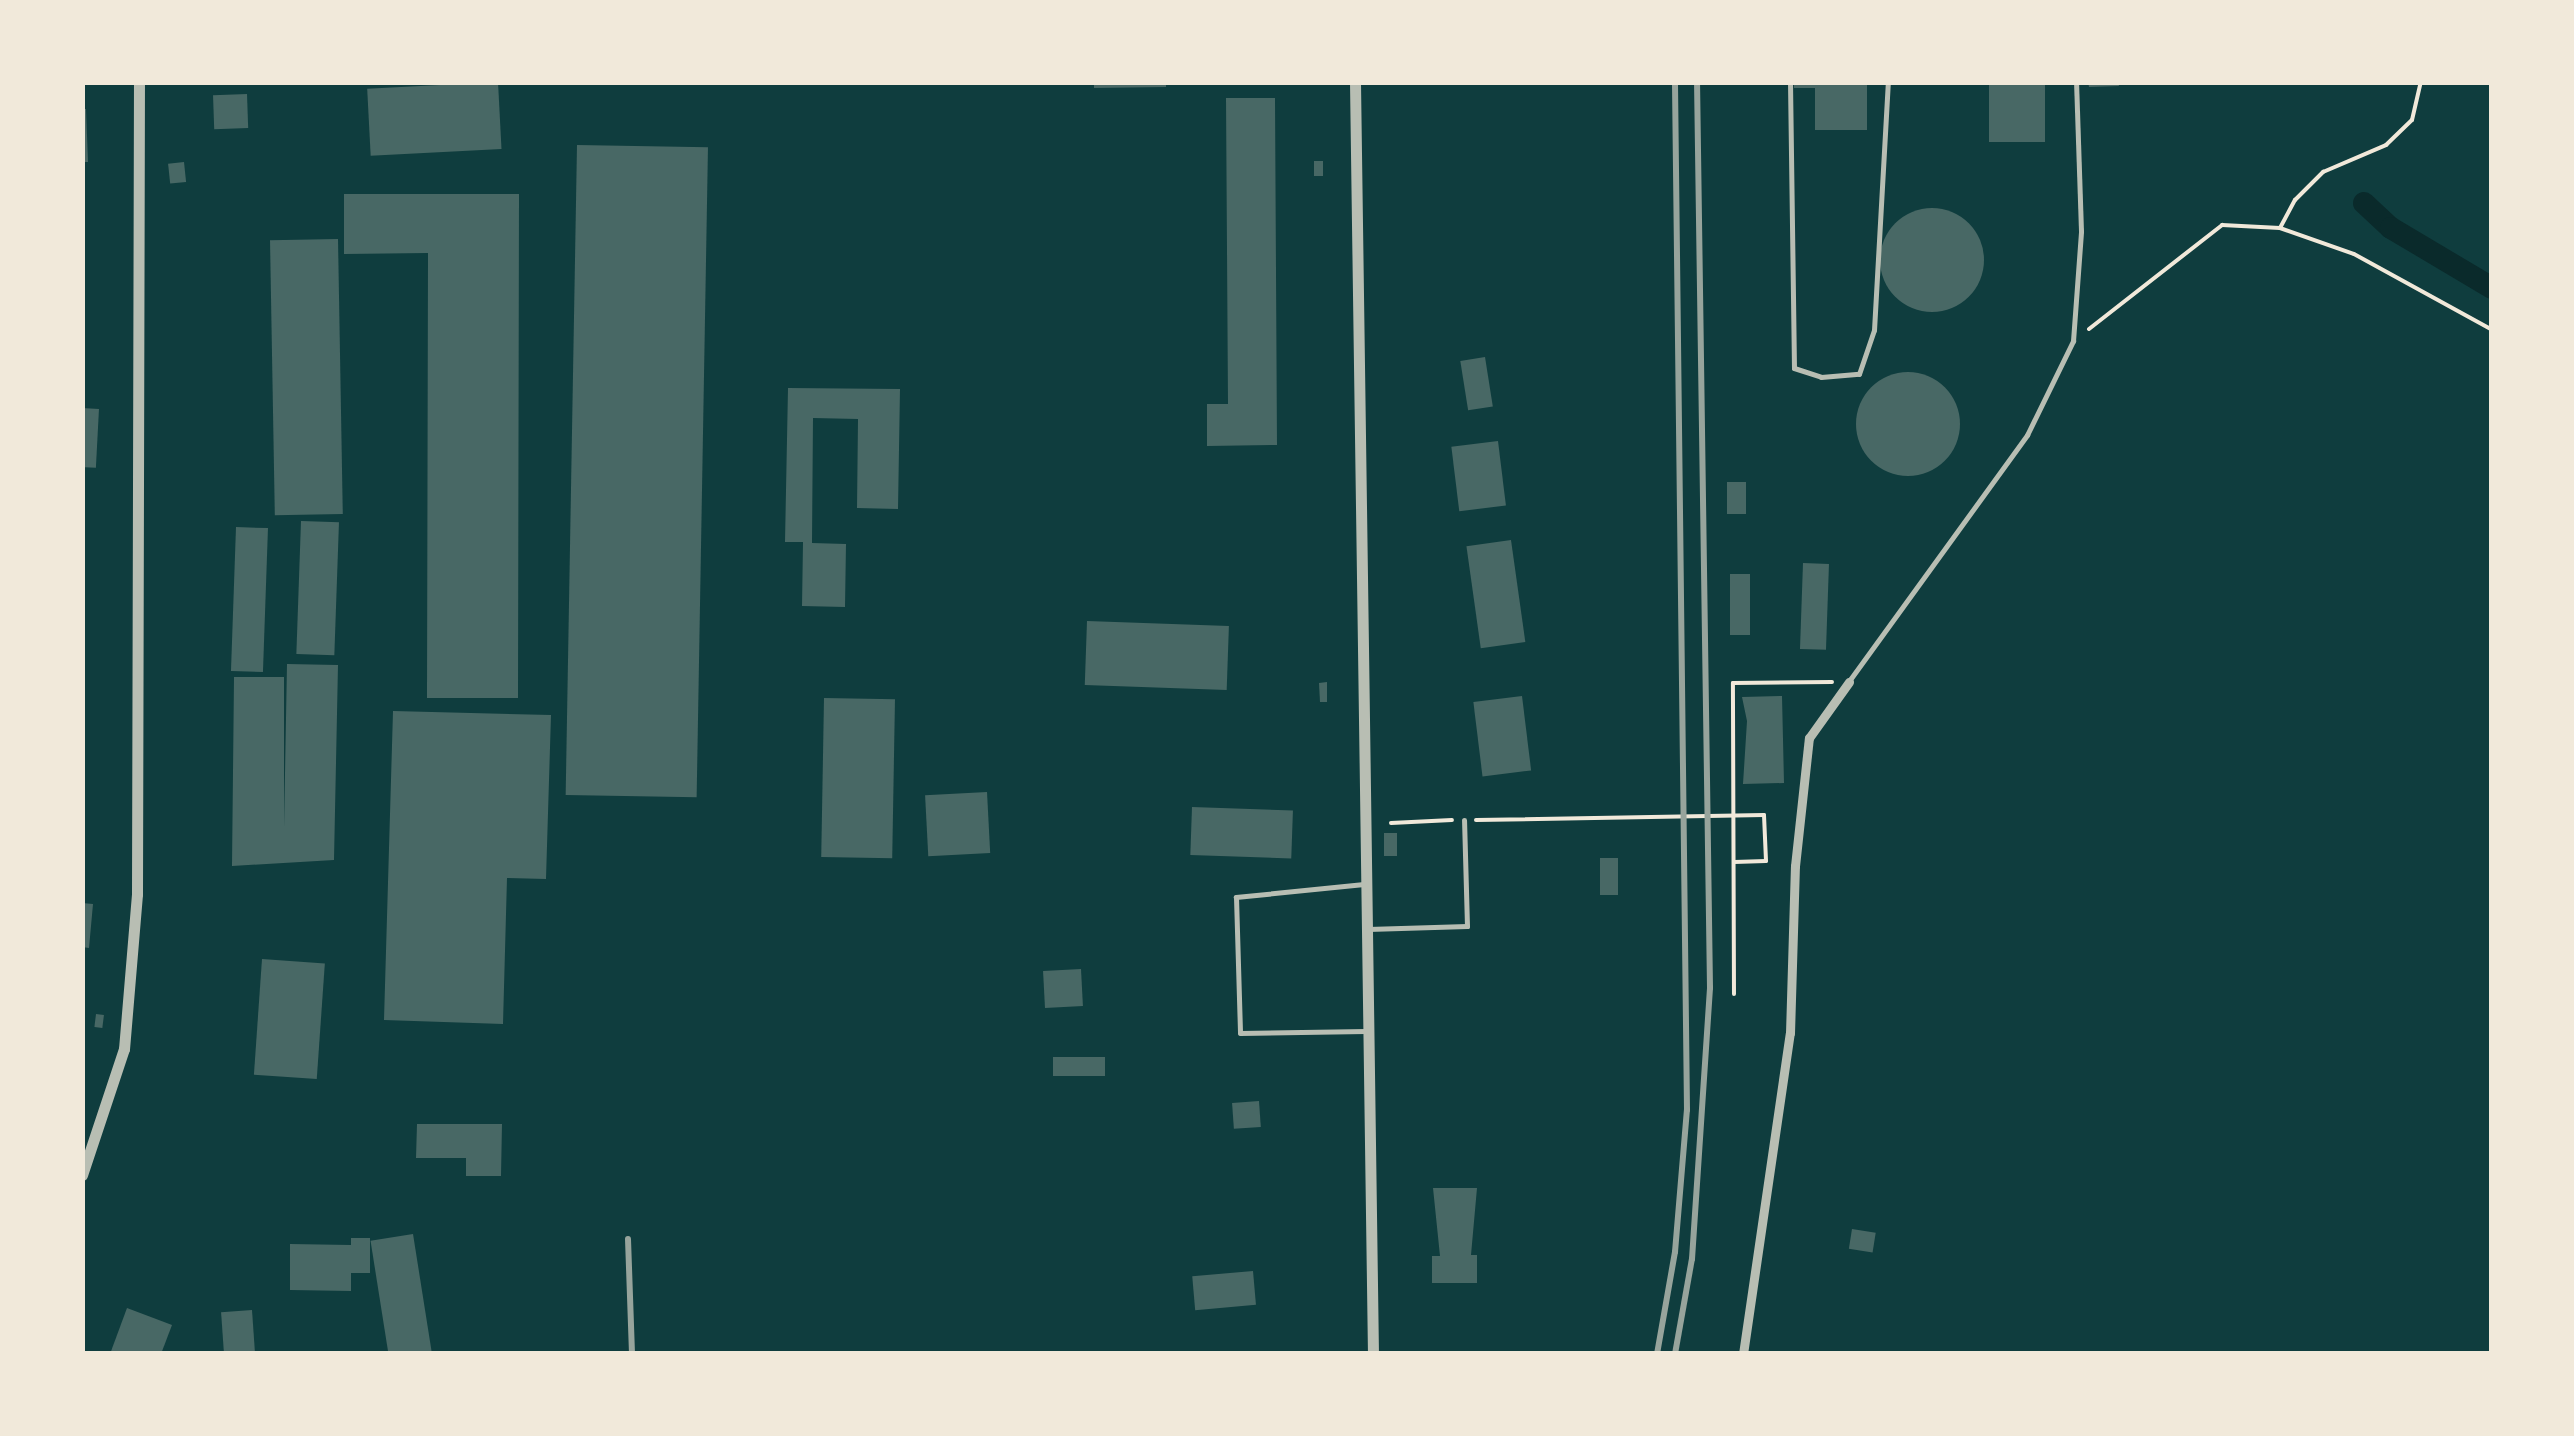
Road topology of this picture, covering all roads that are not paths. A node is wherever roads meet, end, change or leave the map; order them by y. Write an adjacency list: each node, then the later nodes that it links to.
1 (140, 82): 11 (street)
2 (1355, 82): 8 (street)
3 (1790, 82): 4 (lane)
4 (1888, 82)
5 (2076, 82): 6 (lane)
6 (1848, 682): 13 (street)
7 (1464, 820): 9 (lane)
8 (1364, 884): 9 (street); 10 (lane)
9 (1365, 929): 10 (street)
10 (1366, 1030): 12 (street)
11 (82, 1175)
12 (1373, 1354)
13 (1743, 1354)

